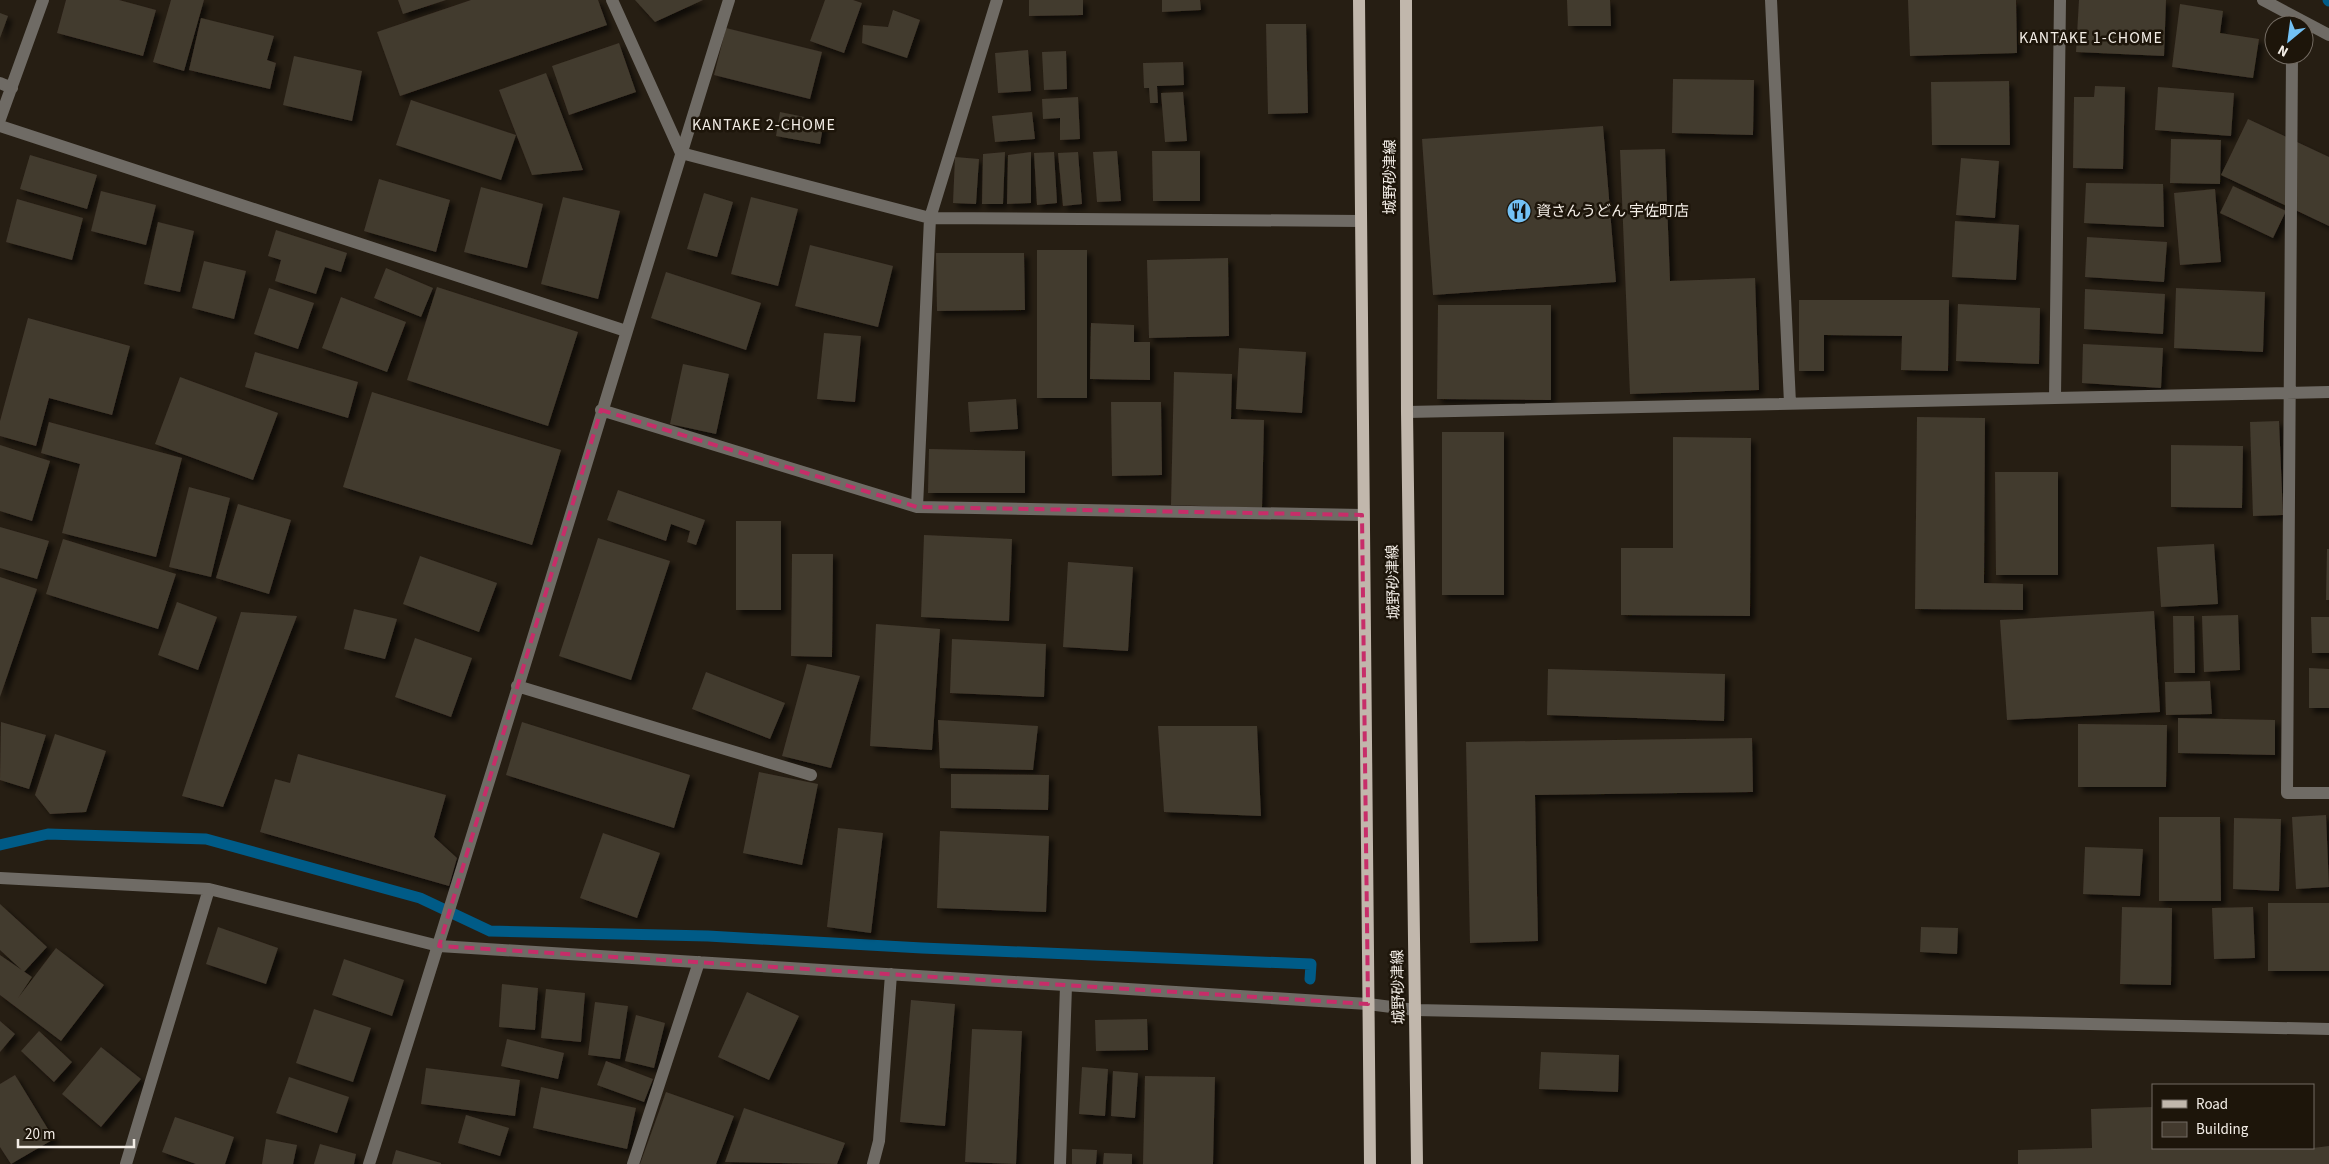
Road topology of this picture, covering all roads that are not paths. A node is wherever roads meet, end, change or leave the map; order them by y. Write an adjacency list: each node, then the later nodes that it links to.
1 (43, 0): 15 (street)
2 (612, 0): 18 (street)
3 (729, 0): 18 (street)
4 (997, 0): 19 (street)
5 (1359, 0): 20 (main road, 城野砂津線)
6 (1406, 0): 27 (main road, 城野砂津線)
7 (1771, 0): 25 (street)
8 (2060, 0): 24 (street)
9 (2263, 0): 10 (street)
10 (2284, 15)
11 (2314, 29): 12 (street)
12 (2329, 35)
13 (2292, 65): 22 (street)
14 (0, 83): 15 (street)
15 (12, 88): 16 (street)
16 (0, 119)
17 (0, 126): 21 (street)
18 (681, 153): 19 (street); 21 (street)
19 (930, 218): 20 (street); 28 (street)
20 (1361, 221): 29 (main road, 城野砂津線)
21 (626, 331): 26 (street)
22 (2290, 392): 23 (street); 24 (street); 32 (street)
23 (2329, 392)
24 (2055, 397): 25 (street)
25 (1790, 403): 27 (street)
26 (601, 410): 28 (street); 30 (street)
27 (1407, 412): 40 (main road, 城野砂津線)
28 (917, 507): 29 (street)
29 (1362, 515): 39 (main road, 城野砂津線)
30 (518, 686): 31 (street); 35 (street)
31 (811, 775)
32 (2329, 793)
33 (0, 878): 34 (street)
34 (209, 889): 35 (street); 42 (street)
35 (439, 946): 36 (street); 43 (street)
36 (699, 962): 37 (street); 44 (street)
37 (891, 974): 38 (street); 45 (street)
38 (1066, 986): 39 (street); 46 (street)
39 (1368, 1004): 40 (street); 47 (main road, 城野砂津線)
40 (1415, 1010): 41 (street); 48 (main road, 城野砂津線)
41 (2329, 1029)
42 (126, 1164)
43 (369, 1164)
44 (633, 1164)
45 (873, 1164)
46 (1060, 1164)
47 (1370, 1164)
48 (1417, 1164)

